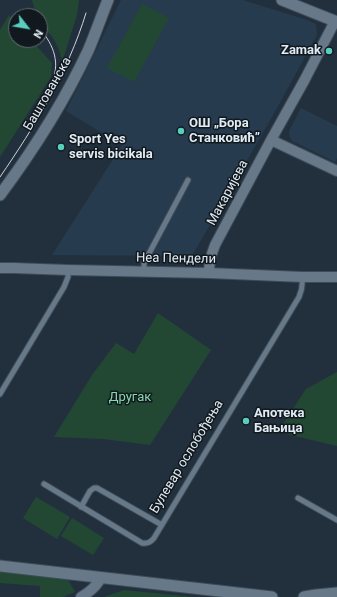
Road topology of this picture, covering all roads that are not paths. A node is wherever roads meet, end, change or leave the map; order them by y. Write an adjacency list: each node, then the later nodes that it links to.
1 (108, 0): 7 (main road, Баштованска)
2 (282, 0): 3 (main road)
3 (336, 22): 4 (street, Макаријева)
4 (271, 140): 5 (street); 13 (street, Макаријева)
5 (337, 171)
6 (188, 180): 12 (lane)
7 (0, 195)
8 (0, 261): 10 (street, Неа Пендели)
9 (0, 268): 10 (street, Неа Пендели)
10 (14, 268): 11 (street, Неа Пендели)
11 (68, 270): 12 (street, Неа Пендели); 16 (lane)
12 (147, 272): 13 (street, Неа Пендели)
13 (209, 273): 14 (street, Неа Пендели)
14 (302, 277): 15 (street, Неа Пендели); 21 (lane, Булевар ослобођења)
15 (337, 277)
16 (0, 394)
17 (44, 484): 19 (lane, Булевар ослобођења)
18 (298, 498): 20 (lane)
19 (81, 506): 21 (lane, Булевар ослобођења); 21 (lane)
20 (337, 520)
21 (162, 526)
22 (0, 566): 23 (main road)
23 (101, 578): 25 (street); 26 (main road)
24 (337, 593): 27 (main road)
25 (81, 597)
26 (272, 597)
27 (304, 597)

